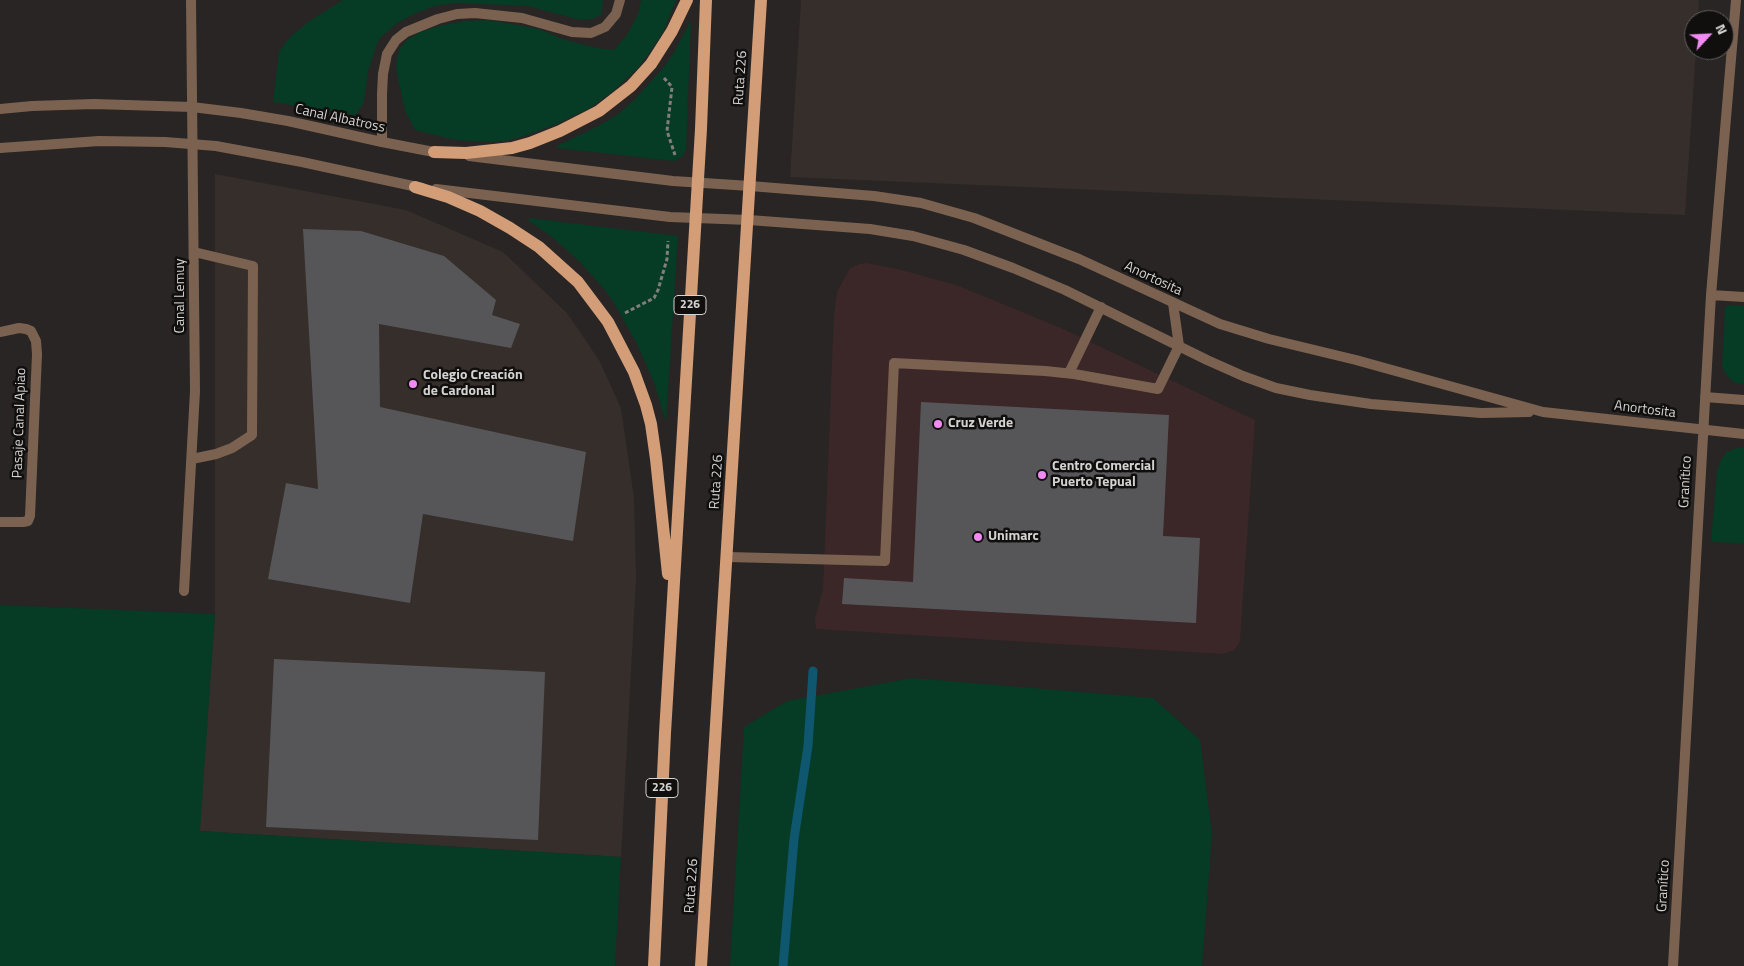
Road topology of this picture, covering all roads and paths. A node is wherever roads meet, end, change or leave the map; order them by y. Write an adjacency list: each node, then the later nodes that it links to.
1 (191, 0): 8 (street, Canal Lemuy)
2 (620, 0): 10 (street)
3 (687, 0): 7 (main road)
4 (706, 0): 15 (main road, 226)
5 (761, 0): 16 (main road, Ruta 226)
6 (1736, 0): 22 (street, Granítico)
7 (651, 64): 13 (main road); 14 (path)
8 (192, 108): 9 (street, Canal Albatross); 10 (street, Canal Albatross); 11 (street, Canal Lemuy)
9 (0, 109)
10 (382, 142): 13 (street, Canal Albatross)
11 (193, 144): 12 (street); 17 (street); 21 (street, Canal Lemuy)
12 (0, 148)
13 (434, 152): 15 (street, Canal Albatross)
14 (675, 155)
15 (698, 183): 16 (street, Anortosita); 18 (main road, 226)
16 (750, 186): 19 (main road, Ruta 226); 24 (street, Anortosita)
17 (416, 187): 18 (street, Anortosita); 26 (main road)
18 (696, 219): 19 (street, Anortosita); 39 (main road, 226)
19 (748, 220): 25 (street, Anortosita); 37 (main road, Ruta 226)
20 (668, 241): 26 (path)
21 (194, 252): 35 (street, Canal Lemuy); 35 (street)
22 (1710, 295): 23 (street); 30 (street, Granítico)
23 (1744, 297)
24 (1173, 303): 28 (street); 32 (street, Anortosita)
25 (1100, 307): 28 (street, Anortosita); 29 (street)
26 (608, 322): 39 (main road)
27 (0, 332): 36 (street, Pasaje Canal Apiao)
28 (1179, 346): 29 (street); 32 (street, Anortosita)
29 (1069, 373): 37 (street)
30 (1705, 397): 31 (street); 33 (street, Granítico)
31 (1744, 400)
32 (1543, 412): 33 (street, Anortosita)
33 (1703, 431): 34 (street, Anortosita); 42 (street, Granítico)
34 (1744, 434)
35 (192, 459): 38 (street, Canal Lemuy)
36 (0, 522)
37 (728, 557): 41 (main road, Ruta 226)
38 (184, 591)
39 (672, 609): 40 (main road, 226)
40 (654, 966)
41 (702, 966)
42 (1673, 966)

